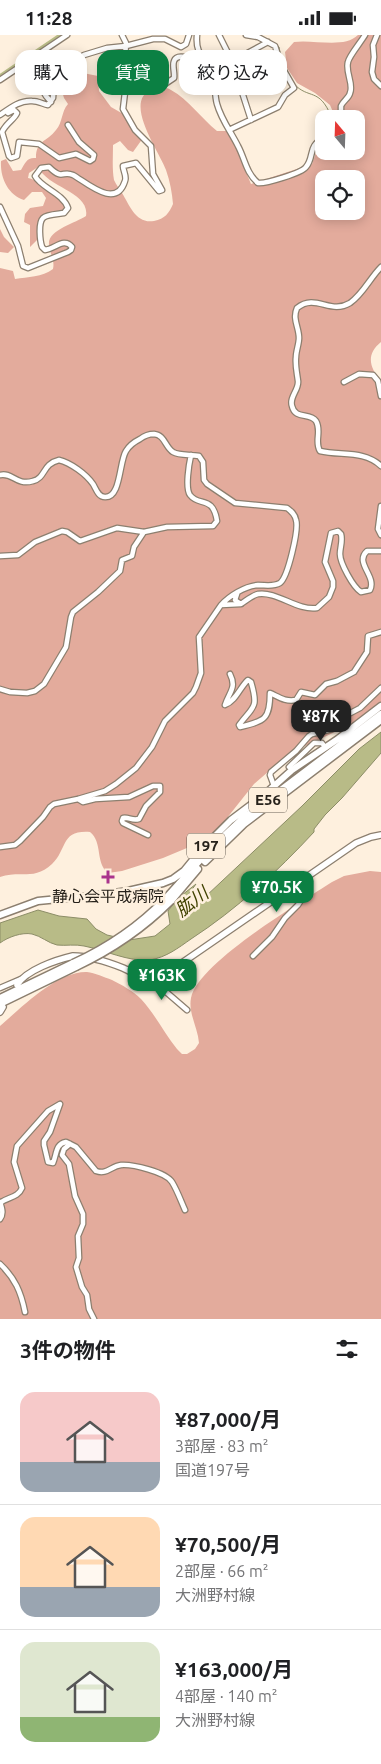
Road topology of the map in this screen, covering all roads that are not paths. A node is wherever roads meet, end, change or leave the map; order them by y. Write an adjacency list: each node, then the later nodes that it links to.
1 (67, 35): 11 (street)
2 (122, 35): 10 (street)
3 (189, 35): 10 (street)
4 (196, 35): 12 (street)
5 (219, 35): 13 (street)
6 (246, 35): 9 (street)
7 (365, 35): 24 (street)
8 (377, 35): 19 (street)
9 (268, 42): 14 (street); 26 (street)
10 (126, 47): 23 (street); 30 (street)
11 (45, 50)
12 (198, 50)
13 (226, 50)
14 (253, 50)
15 (179, 57): 18 (street)
16 (15, 68): 17 (street)
17 (0, 80)
18 (169, 80)
19 (381, 86)
20 (45, 95): 23 (street)
21 (215, 95): 28 (street)
22 (243, 95): 26 (street)
23 (51, 102): 25 (street)
24 (341, 110)
25 (0, 116): 27 (street)
26 (251, 120): 28 (street)
27 (68, 125)
28 (229, 130): 29 (street)
29 (315, 144)
30 (0, 207)
31 (381, 267): 35 (street)
32 (344, 382): 33 (street)
33 (381, 396)
34 (191, 455): 36 (street); 38 (street); 42 (street)
35 (381, 466)
36 (0, 475)
37 (381, 506): 39 (street)
38 (144, 532): 41 (street); 48 (street)
39 (381, 535)
40 (381, 551): 43 (street)
41 (0, 556)
42 (236, 594): 43 (street); 44 (street)
43 (240, 604): 44 (street)
44 (221, 605): 55 (street)
45 (381, 632): 46 (street)
46 (230, 674)
47 (381, 687): 54 (street)
48 (0, 689)
49 (381, 706): 52 (highway, 197)
50 (381, 714): 60 (highway, E56)
51 (381, 720): 60 (highway, E56)
52 (325, 747): 53 (street); 54 (highway, 197)
53 (289, 767)
54 (274, 786): 61 (highway, 197)
55 (78, 799): 56 (street); 58 (street)
56 (148, 835)
57 (381, 835): 59 (main road)
58 (0, 847)
59 (304, 879): 62 (street); 65 (main road)
60 (168, 900): 63 (highway, E56, bridge)
61 (0, 915)
62 (254, 956)
63 (74, 965): 68 (highway, E56); 69 (highway, E56)
64 (21, 979): 65 (main road); 66 (main road); 67 (street)
65 (155, 979): 70 (street)
66 (17, 985)
67 (0, 988)
68 (0, 998)
69 (1, 1008)
70 (186, 1010)
71 (70, 1144): 72 (street); 73 (street); 77 (street)
72 (0, 1203): 74 (street)
73 (185, 1210)
74 (0, 1219)
75 (0, 1264): 76 (street)
76 (24, 1312)
77 (94, 1319)

